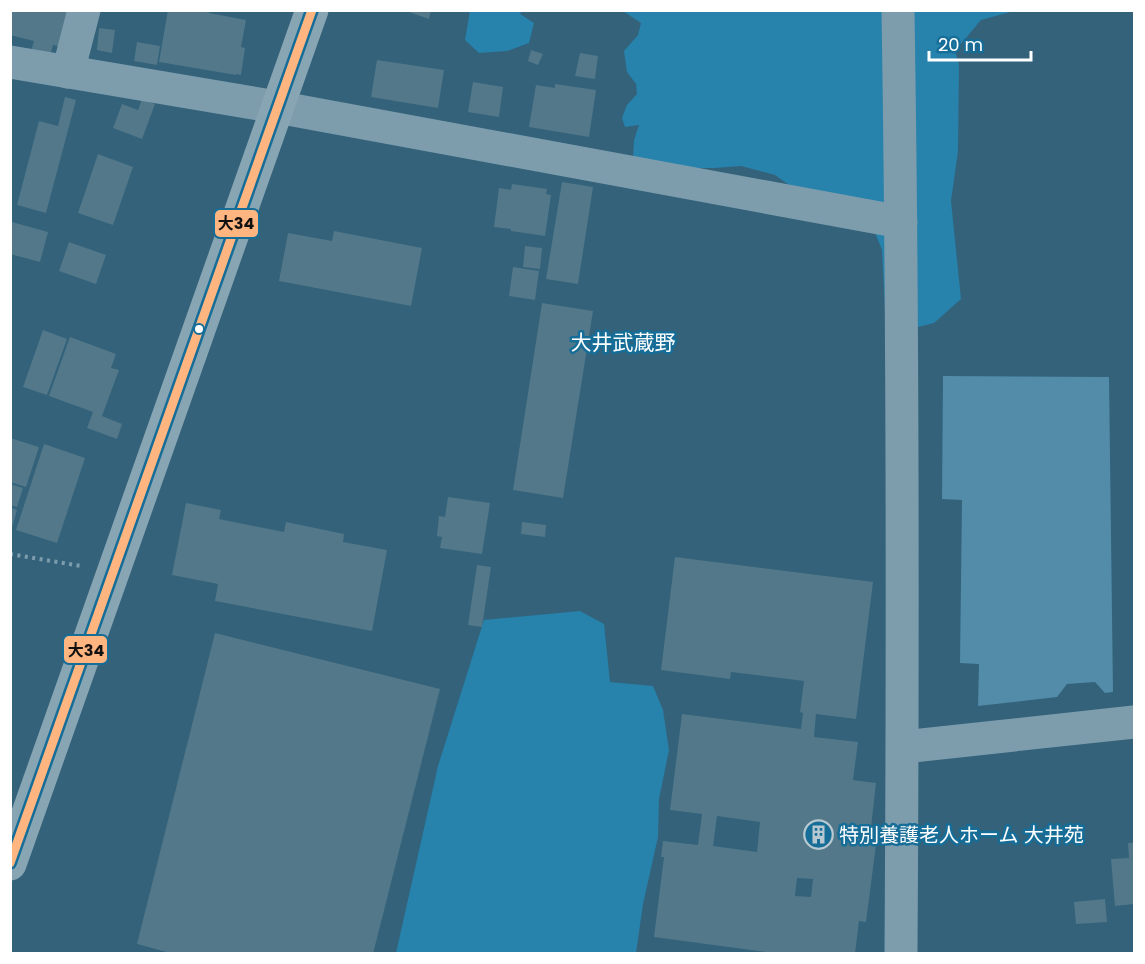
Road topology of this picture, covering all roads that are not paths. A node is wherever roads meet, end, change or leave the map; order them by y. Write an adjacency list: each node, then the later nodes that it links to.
1 (84, 10): 5 (street)
2 (312, 10): 6 (main road)
3 (898, 10): 7 (street)
4 (10, 62): 5 (street)
5 (68, 72): 6 (street)
6 (278, 107): 7 (street); 10 (main road)
7 (901, 222): 9 (street)
8 (1134, 722): 9 (street)
9 (903, 747): 11 (street)
10 (10, 864)
11 (901, 954)

